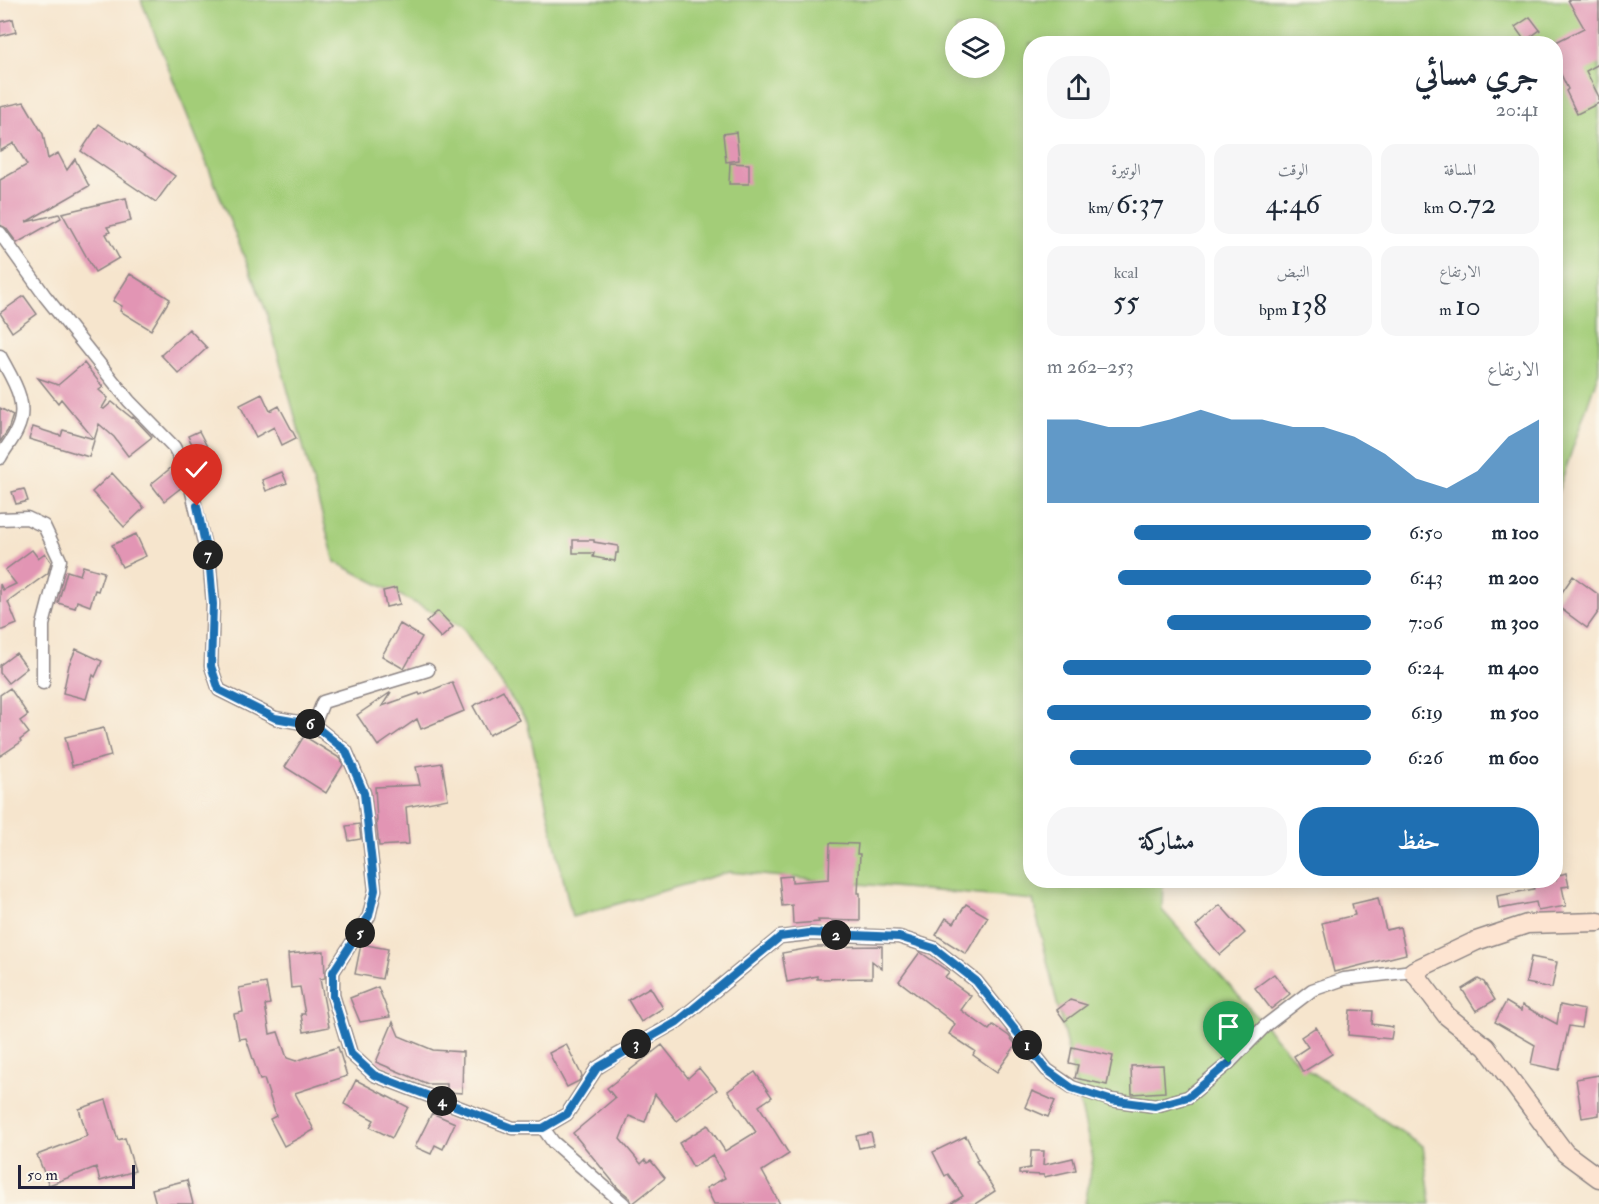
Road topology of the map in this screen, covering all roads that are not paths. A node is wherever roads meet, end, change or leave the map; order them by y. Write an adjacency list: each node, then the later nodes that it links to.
1 (0, 233): 7 (street)
2 (0, 356): 3 (street)
3 (0, 458)
4 (0, 519): 6 (street)
5 (428, 670): 7 (street)
6 (43, 683)
7 (314, 725): 10 (street)
8 (1599, 922): 9 (street)
9 (1413, 971): 10 (street); 11 (street)
10 (543, 1128): 12 (street)
11 (1599, 1178)
12 (624, 1204)

